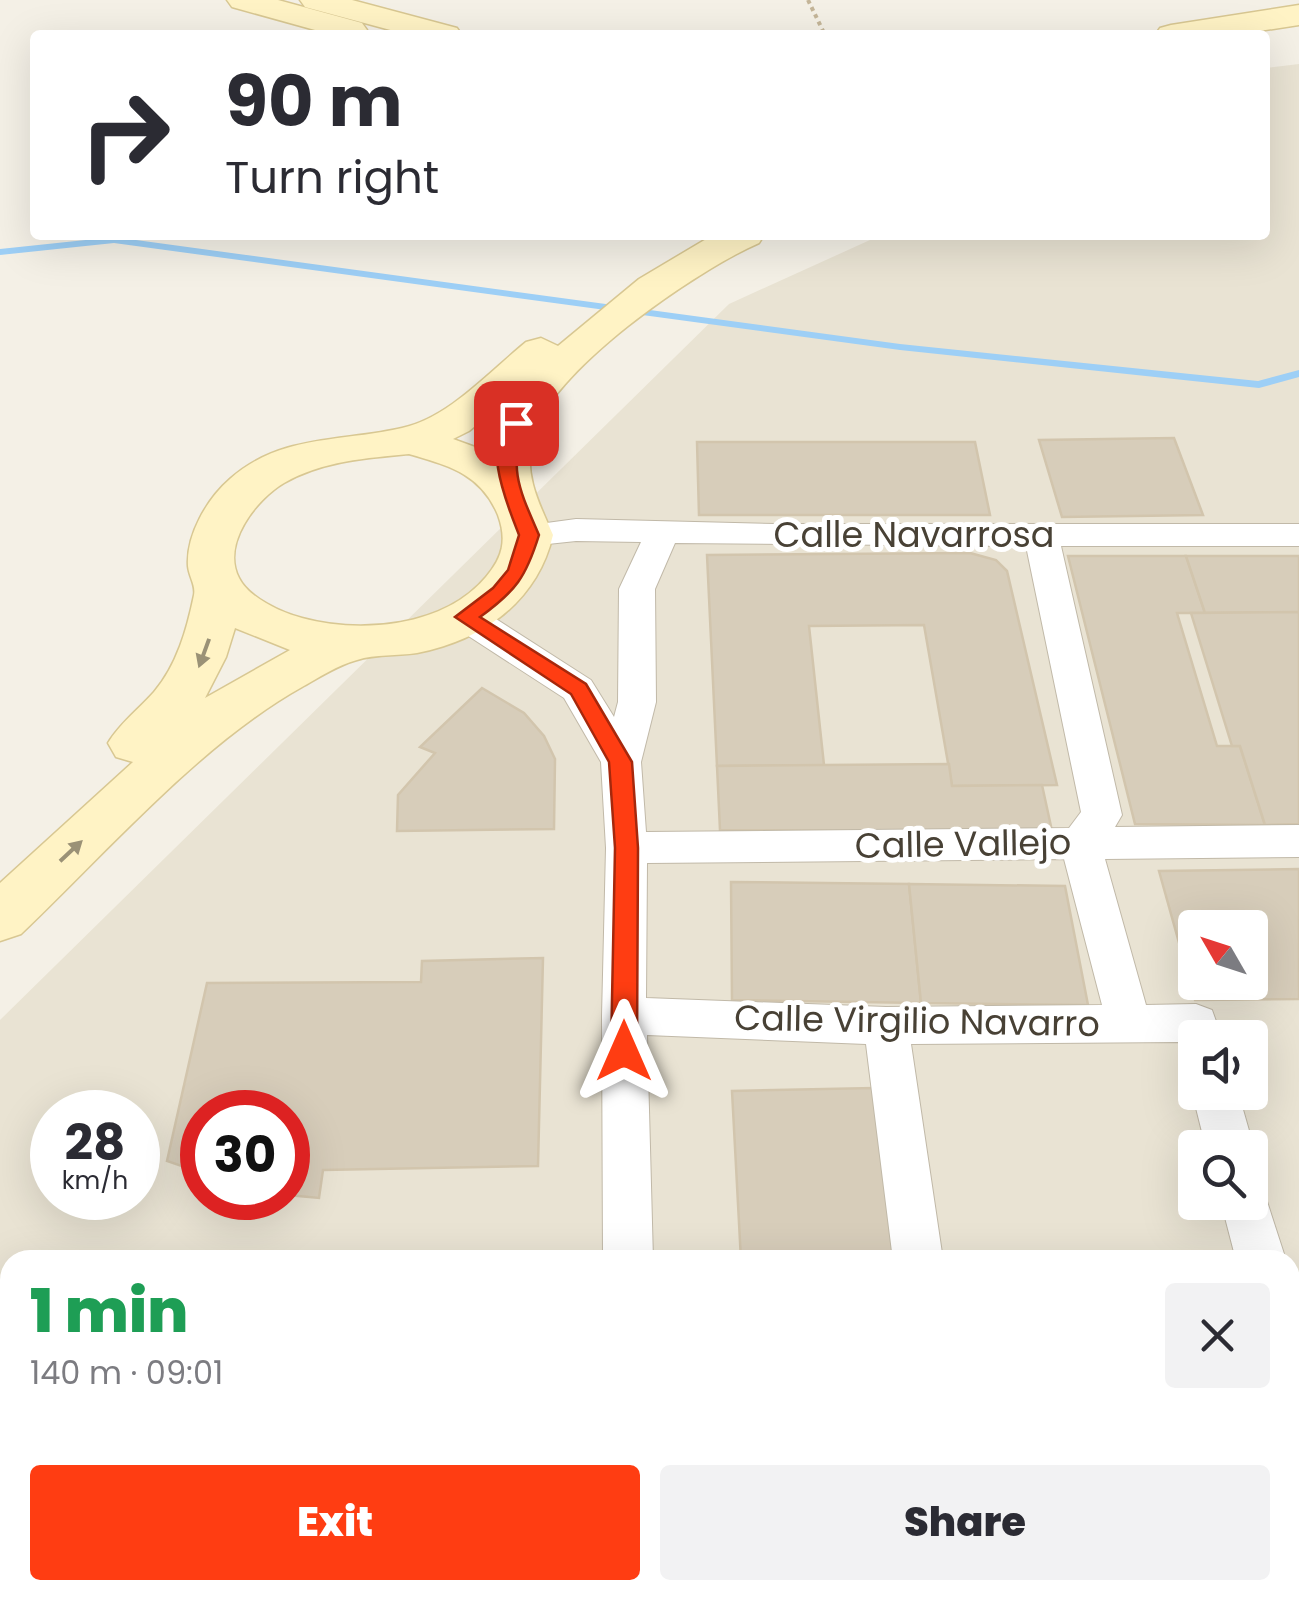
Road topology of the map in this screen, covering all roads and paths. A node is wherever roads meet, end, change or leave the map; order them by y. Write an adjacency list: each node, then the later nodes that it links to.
1 (243, 0): 5 (street)
2 (316, 0): 6 (street)
3 (808, 0): 7 (path)
4 (1299, 16): 8 (street)
5 (352, 30)
6 (427, 30)
7 (823, 30)
8 (1204, 30)
9 (1299, 41): 10 (street)
10 (1270, 45)
11 (663, 240): 13 (street)
12 (734, 240): 14 (street)
13 (411, 441): 14 (street); 19 (street)
14 (507, 482): 16 (street)
15 (662, 532): 16 (street, Calle Navarrosa); 17 (street, Calle Navarrosa); 22 (street)
16 (529, 535): 20 (street)
17 (1040, 535): 18 (street, Calle Navarrosa); 24 (street)
18 (1299, 535)
19 (220, 588): 21 (street); 26 (street, one-way to 26)
20 (466, 617): 21 (street); 22 (street)
21 (344, 645): 27 (street, one-way to 21)
22 (620, 762): 25 (street)
23 (1299, 840): 24 (street, Calle Vallejo)
24 (1080, 843): 25 (street, Calle Vallejo); 30 (street)
25 (627, 848): 28 (street)
26 (0, 867)
27 (0, 918)
28 (624, 1016): 31 (street, Calle Virgilio Navarro); 33 (street)
29 (1178, 1023): 30 (street, Calle Virgilio Navarro)
30 (1130, 1024): 31 (street, Calle Virgilio Navarro)
31 (886, 1026): 34 (street)
32 (1250, 1220): 35 (street)
33 (628, 1250)
34 (917, 1250)
35 (1258, 1250)

